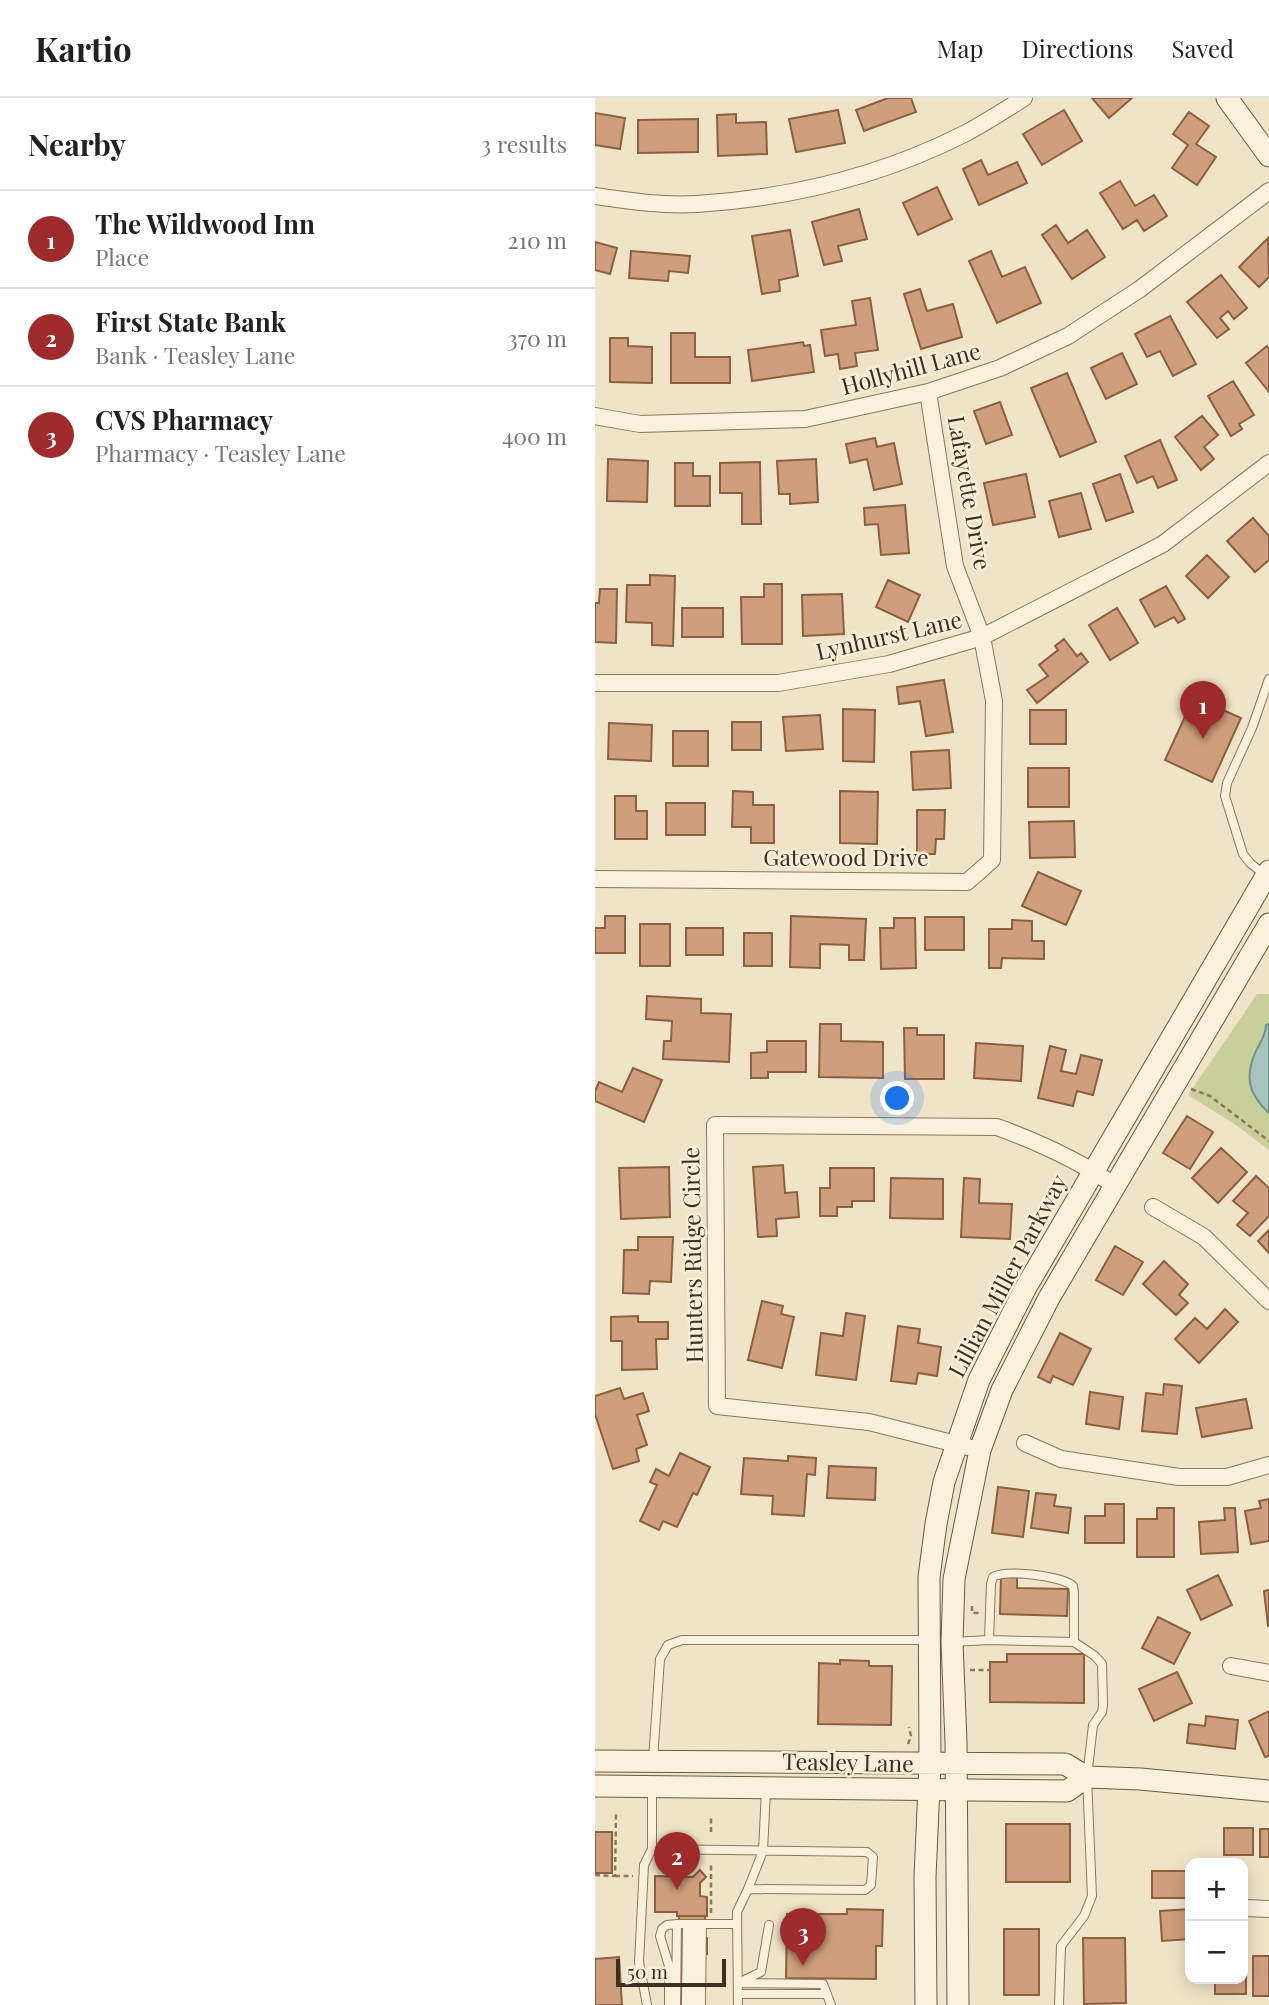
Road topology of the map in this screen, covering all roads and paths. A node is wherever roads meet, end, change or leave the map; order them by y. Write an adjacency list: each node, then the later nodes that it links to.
1 (1024, 98): 5 (street)
2 (1227, 98): 3 (main road)
3 (1269, 156)
4 (1269, 191): 6 (street, Hollyhill Lane)
5 (595, 196)
6 (928, 393): 7 (street, Hollyhill Lane); 9 (street, Lafayette Drive)
7 (595, 416)
8 (1269, 463): 9 (street, Lynhurst Lane)
9 (982, 637): 11 (street, Lynhurst Lane); 12 (street, Lafayette Drive)
10 (1269, 678): 13 (lane)
11 (595, 683)
12 (993, 764): 14 (street, Gatewood Drive)
13 (1268, 874): 18 (main road, Lillian Miller Parkway)
14 (595, 879)
15 (1269, 925): 19 (main road, Lillian Miller Parkway)
16 (1188, 1088): 17 (path)
17 (1269, 1141)
18 (1093, 1171): 19 (street, Hunters Ridge Circle); 22 (main road, Lillian Miller Parkway); 22 (street, Hunters Ridge Circle)
19 (1114, 1185): 24 (main road, Lillian Miller Parkway)
20 (1153, 1207): 21 (street)
21 (1269, 1301)
22 (957, 1443): 24 (street, Hunters Ridge Circle); 28 (main road, Lillian Miller Parkway)
23 (1025, 1443): 25 (street)
24 (980, 1450): 30 (main road, Lillian Miller Parkway)
25 (1269, 1465)
26 (972, 1603): 27 (path)
27 (990, 1613): 29 (lane); 31 (lane)
28 (928, 1640): 39 (lane); 40 (main road, Lillian Miller Parkway)
29 (989, 1640): 30 (lane); 31 (lane)
30 (952, 1642): 41 (main road, Lillian Miller Parkway)
31 (1075, 1642): 42 (lane)
32 (1231, 1666): 35 (street)
33 (966, 1670): 34 (path)
34 (991, 1670)
35 (1269, 1673)
36 (909, 1727): 37 (path)
37 (908, 1744)
38 (595, 1760): 39 (main road, Teasley Lane)
39 (653, 1762): 40 (main road, Teasley Lane); 44 (main road)
40 (930, 1764): 41 (main road, Teasley Lane); 46 (main road, Lillian Miller Parkway)
41 (956, 1764): 42 (main road, Teasley Lane); 47 (main road, Lillian Miller Parkway)
42 (1087, 1777): 47 (main road); 48 (main road); 79 (lane)
43 (595, 1786): 44 (main road, Teasley Lane)
44 (652, 1787): 45 (main road, Teasley Lane); 52 (lane)
45 (766, 1789): 46 (main road, Teasley Lane); 53 (lane)
46 (929, 1791): 47 (main road); 77 (main road, Teasley Lane)
47 (956, 1791): 78 (main road)
48 (1269, 1791)
49 (616, 1814): 56 (path)
50 (711, 1817): 51 (path)
51 (711, 1832)
52 (652, 1849): 53 (lane); 57 (lane)
53 (763, 1851): 58 (lane); 58 (lane)
54 (711, 1864): 61 (path)
55 (595, 1875): 56 (path)
56 (615, 1876): 57 (path)
57 (643, 1876): 69 (lane)
58 (748, 1889): 64 (lane)
59 (1248, 1908): 60 (street)
60 (1269, 1909)
61 (711, 1916)
62 (677, 1924): 63 (lane); 70 (lane); 71 (lane)
63 (694, 1924): 64 (lane); 72 (lane); 73 (lane); 74 (lane)
64 (737, 1924): 66 (lane)
65 (769, 1925): 66 (lane)
66 (738, 1983): 67 (lane); 68 (lane)
67 (738, 1994): 68 (lane); 75 (lane)
68 (827, 1994): 76 (lane)
69 (647, 2005)
70 (669, 2005)
71 (676, 2005)
72 (686, 2005)
73 (693, 2005)
74 (701, 2005)
75 (738, 2005)
76 (831, 2005)
77 (926, 2005)
78 (958, 2005)
79 (1059, 2005)

